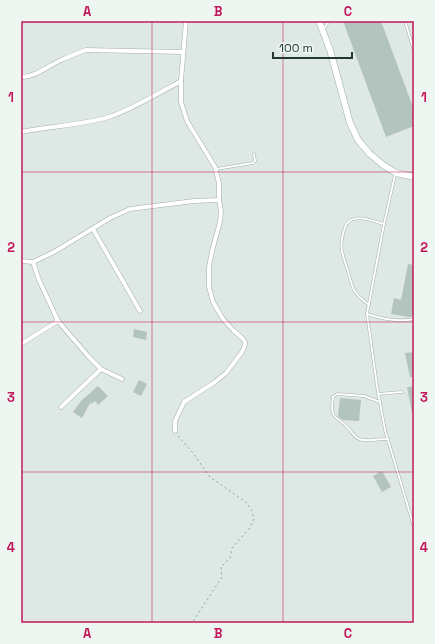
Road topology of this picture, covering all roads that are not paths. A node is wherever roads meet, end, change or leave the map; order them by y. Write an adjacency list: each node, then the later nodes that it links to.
1 (186, 21): 7 (street)
2 (318, 21): 5 (street)
3 (329, 21): 5 (lane)
4 (405, 21): 6 (lane)
5 (323, 31): 13 (street)
6 (414, 51)
7 (183, 52): 8 (street); 9 (street)
8 (21, 77)
9 (181, 81): 10 (street); 12 (street)
10 (21, 132)
11 (254, 154): 12 (lane)
12 (216, 169): 15 (street)
13 (396, 173): 14 (street); 16 (lane)
14 (414, 177)
15 (219, 200): 17 (street); 32 (street)
16 (384, 224): 20 (lane); 20 (lane)
17 (93, 229): 19 (street); 21 (street)
18 (21, 261): 19 (street)
19 (33, 262): 24 (street)
20 (369, 305): 22 (lane)
21 (140, 311)
22 (367, 314): 23 (lane); 29 (lane)
23 (414, 319)
24 (58, 321): 25 (street); 26 (street)
25 (21, 344)
26 (100, 368): 27 (street); 31 (street)
27 (122, 379)
28 (402, 392): 29 (lane)
29 (378, 394): 30 (lane)
30 (380, 402): 33 (lane); 33 (lane)
31 (61, 407)
32 (174, 431)
33 (387, 439): 34 (lane)
34 (414, 527)

